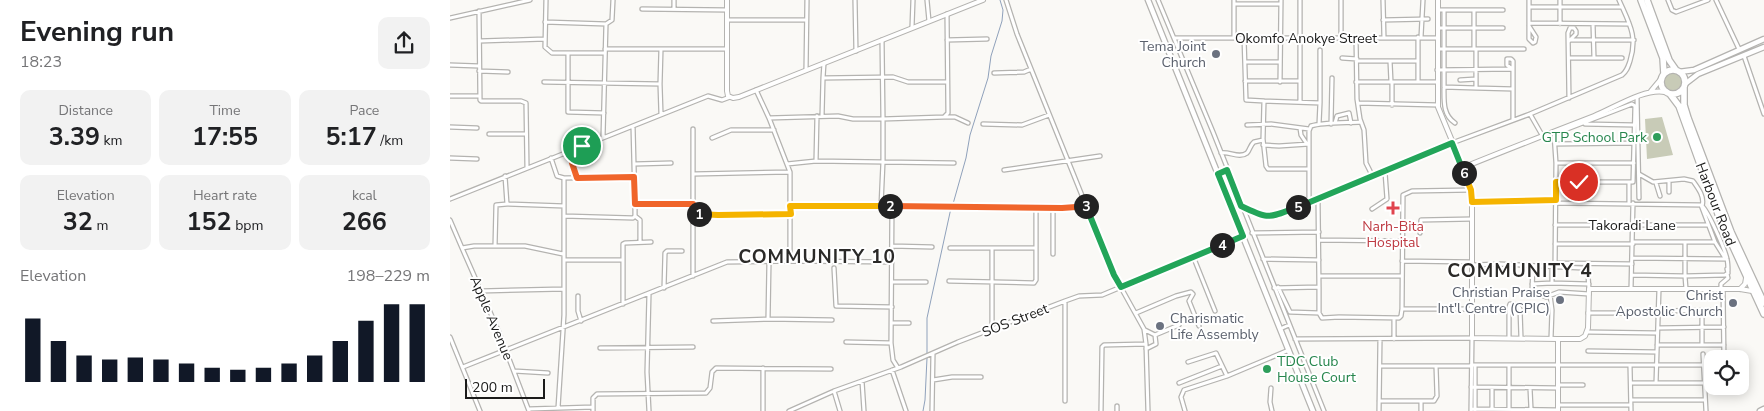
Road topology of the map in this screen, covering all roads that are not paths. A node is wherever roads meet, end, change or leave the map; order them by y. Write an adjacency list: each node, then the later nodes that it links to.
1 (530, 0): 39 (street)
2 (546, 0): 48 (street)
3 (613, 0): 49 (street)
4 (674, 0): 33 (street)
5 (727, 0): 34 (street)
6 (807, 0): 44 (street)
7 (855, 0): 86 (street)
8 (913, 0): 53 (street)
9 (927, 0): 45 (street)
10 (983, 0): 40 (street)
11 (1006, 0): 103 (street)
12 (1148, 0): 210 (main road)
13 (1158, 0): 61 (street)
14 (1300, 0): 63 (street)
15 (1341, 0): 64 (street)
16 (1383, 0): 46 (street)
17 (1423, 0): 47 (street)
18 (1438, 0): 35 (street)
19 (1529, 0): 29 (street)
20 (1560, 0): 30 (street)
21 (1619, 0): 31 (street)
22 (1642, 0): 113 (highway)
23 (1647, 0): 109 (highway)
24 (1668, 0): 25 (street)
25 (1708, 0)
26 (1716, 0): 83 (street)
27 (1234, 2): 28 (street); 62 (street)
28 (1281, 2): 59 (street)
29 (1529, 7): 30 (street); 50 (street)
30 (1560, 7): 31 (street); 50 (street)
31 (1622, 7): 52 (street)
32 (642, 9): 33 (street)
33 (674, 9): 34 (street)
34 (727, 10): 43 (street)
35 (1438, 10): 36 (street); 54 (street)
36 (1444, 10): 37 (street); 55 (street)
37 (1474, 10): 38 (street); 56 (street)
38 (1503, 10)
39 (479, 11): 41 (street); 75 (street)
40 (947, 13): 45 (street); 71 (street)
41 (450, 18)
42 (1428, 19): 47 (street)
43 (727, 20): 44 (street); 78 (street)
44 (806, 20): 105 (street)
45 (929, 20): 53 (street)
46 (1384, 20): 47 (street); 66 (street)
47 (1422, 20): 60 (street)
48 (545, 22): 49 (street); 68 (street)
49 (606, 24): 85 (street)
50 (1560, 24): 51 (street)
51 (1594, 24): 52 (street); 73 (street)
52 (1629, 24): 74 (street)
53 (912, 27): 70 (street)
54 (1438, 28): 55 (street); 67 (street)
55 (1444, 28): 56 (street); 80 (street)
56 (1474, 28): 57 (street); 81 (street)
57 (1503, 28)
58 (1244, 37): 59 (street, Okomfo Anokye Street); 62 (street, Okomfo Anokye Street); 98 (street)
59 (1280, 37): 63 (street, Okomfo Anokye Street); 99 (street)
60 (1419, 37): 66 (street, Okomfo Anokye Street); 67 (street, Okomfo Anokye Street); 96 (street)
61 (1174, 38): 62 (street, Okomfo Anokye Street); 188 (street)
62 (1234, 38)
63 (1301, 38): 64 (street, Okomfo Anokye Street); 119 (street)
64 (1340, 38): 65 (street, Okomfo Anokye Street)
65 (1356, 38): 66 (street, Okomfo Anokye Street); 94 (street)
66 (1384, 38)
67 (1438, 38): 79 (street)
68 (545, 39): 75 (street); 87 (street)
69 (1764, 39): 83 (main road)
70 (882, 40): 86 (street); 112 (street)
71 (947, 40): 72 (street); 122 (street)
72 (988, 40)
73 (1594, 40): 74 (street); 91 (street); 92 (street)
74 (1634, 40): 140 (street)
75 (480, 41): 102 (street)
76 (1764, 47): 89 (main road)
77 (661, 49): 78 (street); 85 (street); 129 (street)
78 (726, 49): 139 (street)
79 (1438, 49): 80 (street); 106 (street)
80 (1444, 49): 81 (street); 107 (street)
81 (1475, 49): 82 (street); 104 (street)
82 (1524, 49)
83 (1739, 49): 88 (main road)
84 (1320, 50): 144 (street)
85 (605, 51): 87 (street); 128 (street)
86 (856, 51): 100 (street)
87 (568, 54): 121 (street)
88 (1728, 54): 97 (main road); 109 (main road)
89 (1744, 56): 97 (main road); 151 (street)
90 (1342, 58): 94 (street)
91 (1569, 58): 92 (street); 140 (street)
92 (1594, 58): 93 (street)
93 (1622, 58)
94 (1357, 60): 95 (street); 124 (street)
95 (1390, 61): 96 (street); 125 (street)
96 (1418, 61): 126 (street)
97 (1730, 61): 130 (main road)
98 (1245, 62): 99 (street); 118 (street)
99 (1280, 62): 123 (street)
100 (824, 63): 105 (street); 114 (street)
101 (450, 65): 102 (street)
102 (479, 66): 108 (street)
103 (1031, 69): 111 (street); 152 (street)
104 (1476, 69): 107 (street); 117 (street); 133 (street)
105 (806, 70): 134 (street)
106 (1438, 70): 107 (street); 127 (street)
107 (1444, 70): 131 (street)
108 (479, 71): 110 (street); 138 (street)
109 (1677, 71): 113 (highway); 130 (highway)
110 (508, 72)
111 (994, 73)
112 (882, 77): 114 (street); 122 (street); 156 (street)
113 (1663, 77): 135 (street); 136 (highway)
114 (823, 78): 153 (street)
115 (1332, 78): 165 (street)
116 (1460, 80): 117 (street)
117 (1476, 80): 132 (street)
118 (1245, 81): 123 (street); 142 (street)
119 (1300, 81): 123 (street); 143 (street)
120 (544, 82): 121 (street)
121 (569, 82): 128 (street); 148 (street)
122 (948, 82): 154 (street)
123 (1280, 82)
124 (1356, 82): 125 (street); 145 (street)
125 (1392, 82): 126 (street); 146 (street)
126 (1418, 82): 127 (street)
127 (1438, 82): 147 (street)
128 (604, 84): 129 (street); 148 (street)
129 (660, 84): 149 (street)
130 (1685, 85): 136 (highway); 323 (highway, Harbour Road)
131 (1444, 86): 132 (street); 161 (street)
132 (1476, 88): 133 (street)
133 (1513, 89): 157 (street)
134 (756, 90): 139 (street); 155 (street)
135 (1651, 91): 136 (street); 141 (street)
136 (1668, 93): 298 (highway, Harbour Road)
137 (450, 96): 138 (street)
138 (479, 96): 178 (street)
139 (730, 97): 149 (street)
140 (1569, 98): 150 (street)
141 (1637, 98): 176 (street); 211 (street)
142 (1264, 101): 143 (street); 163 (street)
143 (1300, 102): 144 (street)
144 (1320, 103): 164 (street)
145 (1358, 104): 146 (street); 158 (street)
146 (1392, 105): 147 (street)
147 (1438, 105): 183 (street)
148 (604, 113): 180 (street)
149 (661, 114): 169 (street)
150 (1530, 114): 157 (street); 179 (street)
151 (1764, 114)
152 (1050, 115): 162 (street); 193 (street)
153 (820, 116): 155 (street); 156 (street); 194 (street)
154 (944, 117): 156 (street); 159 (street)
155 (769, 118): 175 (street)
156 (883, 119): 195 (street)
157 (1513, 121): 183 (street)
158 (1361, 122): 160 (street); 214 (street)
159 (968, 123)
160 (1351, 123): 165 (street); 165 (street)
161 (1455, 123)
162 (983, 124)
163 (1264, 124): 167 (street); 172 (street); 182 (street)
164 (1319, 124): 165 (street); 174 (street)
165 (1333, 124)
166 (1582, 124): 168 (street); 168 (street); 176 (street)
167 (1247, 125)
168 (1634, 125): 186 (street)
169 (633, 126): 180 (street); 200 (street)
170 (450, 128): 171 (street)
171 (477, 128)
172 (1300, 128): 174 (street); 184 (street)
173 (692, 129): 209 (street)
174 (1309, 129): 184 (street)
175 (774, 130): 181 (street); 201 (street)
176 (1554, 132): 179 (street); 185 (street)
177 (489, 134): 178 (street)
178 (526, 134): 202 (street)
179 (1542, 135): 203 (street)
180 (603, 137): 187 (street)
181 (712, 138)
182 (1263, 142): 184 (street); 188 (street); 204 (street)
183 (1452, 143): 203 (street); 208 (street)
184 (1308, 144): 204 (street)
185 (1555, 144): 186 (street); 198 (street)
186 (1634, 144): 199 (street)
187 (573, 149): 191 (street); 216 (street)
188 (1221, 153): 206 (street)
189 (1100, 156): 193 (street)
190 (450, 158): 192 (street)
191 (550, 158): 202 (street); 215 (street)
192 (477, 159)
193 (1067, 160): 205 (street); 234 (street)
194 (816, 161): 195 (street); 201 (street)
195 (883, 162): 197 (street); 237 (street)
196 (670, 163): 200 (street)
197 (954, 163)
198 (1556, 163): 199 (street); 218 (street)
199 (1634, 163): 219 (street)
200 (635, 164): 213 (street)
201 (787, 164): 207 (street)
202 (527, 167): 212 (street)
203 (1462, 168): 221 (street)
204 (1309, 169): 229 (street)
205 (1004, 170)
206 (1227, 170): 210 (street); 239 (street)
207 (790, 172): 209 (street); 236 (street)
208 (1385, 172): 214 (street); 243 (street)
209 (694, 174): 233 (street)
210 (1218, 174): 256 (main road)
211 (1639, 174): 220 (street); 224 (street)
212 (505, 176): 225 (street); 231 (street)
213 (634, 177): 216 (street); 232 (street)
214 (1373, 177): 226 (street)
215 (564, 178): 216 (street); 235 (street)
216 (577, 178)
217 (1669, 181): 220 (street); 222 (street); 240 (street)
218 (1556, 182): 219 (street); 228 (street)
219 (1629, 182): 230 (street)
220 (1656, 182): 223 (street)
221 (1471, 190): 227 (street); 258 (street)
222 (1669, 192)
223 (1660, 196)
224 (1638, 198)
225 (450, 199)
226 (1318, 199): 229 (street); 253 (street)
227 (1472, 202): 228 (street); 248 (street)
228 (1556, 202): 230 (street); 250 (street)
229 (1308, 203): 239 (street)
230 (1631, 203): 240 (street); 251 (street)
231 (507, 204): 235 (street); 265 (street)
232 (635, 204): 233 (street); 247 (street)
233 (693, 204): 244 (street)
234 (1085, 204): 242 (street); 306 (street)
235 (564, 206): 246 (street)
236 (790, 206): 237 (street); 245 (street)
237 (881, 206): 238 (street)
238 (892, 206): 241 (street); 266 (street)
239 (1241, 206): 254 (street)
240 (1702, 206): 252 (street); 292 (street)
241 (1036, 208): 242 (street); 271 (street)
242 (1053, 208): 274 (street)
243 (1372, 209)
244 (693, 214): 245 (street); 294 (street)
245 (791, 214): 283 (street)
246 (564, 216): 247 (street); 273 (street)
247 (635, 216): 259 (street)
248 (1472, 219): 255 (street); 287 (street)
249 (450, 220): 268 (street, Apple Avenue)
250 (1555, 225): 251 (street, Takoradi Lane); 264 (street)
251 (1633, 225): 252 (street, Takoradi Lane); 263 (street)
252 (1708, 225): 262 (street)
253 (1318, 232): 254 (street); 257 (street)
254 (1252, 233): 277 (street)
255 (1420, 233)
256 (1243, 236): 275 (street, SOS Street); 351 (main road)
257 (1319, 240): 258 (street); 282 (street)
258 (1402, 241): 284 (street)
259 (640, 242): 260 (street); 281 (street)
260 (651, 242)
261 (1686, 242): 262 (street); 263 (street); 278 (street)
262 (1715, 242): 279 (street)
263 (1633, 243): 264 (street); 276 (street)
264 (1555, 244): 290 (street)
265 (495, 246): 268 (street); 273 (street)
266 (892, 246): 267 (street); 286 (street)
267 (932, 247)
268 (462, 248): 316 (street, Apple Avenue)
269 (950, 248): 270 (street)
270 (992, 248): 271 (street); 302 (street)
271 (1036, 248): 302 (street)
272 (682, 251): 308 (street)
273 (563, 254): 280 (street)
274 (1053, 254)
275 (1194, 256): 306 (street, SOS Street); 330 (street)
276 (1632, 258): 278 (street); 288 (street)
277 (1263, 259): 282 (street); 309 (street)
278 (1685, 259): 279 (street); 297 (street)
279 (1726, 259): 292 (street)
280 (564, 260): 281 (street); 310 (street)
281 (623, 260): 324 (street)
282 (1319, 260): 295 (street)
283 (790, 261): 285 (street); 286 (street)
284 (1402, 261): 287 (street); 296 (street)
285 (769, 262): 294 (street); 337 (street)
286 (892, 262): 300 (street)
287 (1472, 264): 289 (street); 326 (street)
288 (1632, 264): 290 (street); 293 (street)
289 (1533, 266): 290 (street); 304 (street)
290 (1554, 266): 303 (street); 305 (street)
291 (834, 268): 325 (street)
292 (1727, 272): 297 (street); 314 (street)
293 (1632, 275): 297 (street); 311 (street)
294 (693, 276): 308 (street)
295 (1319, 276): 296 (street); 307 (street)
296 (1402, 276): 327 (street)
297 (1685, 276): 313 (street)
298 (1746, 278): 315 (street); 317 (highway, Harbour Road)
299 (949, 281): 302 (street)
300 (892, 282): 301 (street); 325 (street)
301 (926, 282)
302 (992, 282): 350 (street)
303 (1552, 283): 304 (street); 305 (street)
304 (1532, 284): 320 (street)
305 (1589, 286): 311 (street); 319 (street)
306 (1121, 287): 322 (street, SOS Street); 332 (street)
307 (1319, 287): 309 (street); 334 (street)
308 (664, 288): 318 (street)
309 (1276, 288): 334 (street); 344 (street)
310 (564, 289): 316 (street); 348 (street)
311 (1631, 289): 312 (street)
312 (1659, 289): 313 (street); 331 (street)
313 (1686, 289): 314 (street)
314 (1722, 289): 315 (street); 329 (street)
315 (1740, 289): 317 (street)
316 (481, 291): 374 (street, Apple Avenue)
317 (1752, 291): 335 (highway, Harbour Road)
318 (649, 294): 324 (street); 373 (street)
319 (1589, 294): 320 (street); 333 (street)
320 (1550, 295): 360 (street)
321 (578, 296): 338 (street)
322 (1065, 301): 350 (street, SOS Street); 419 (street)
323 (1764, 303)
324 (623, 304): 338 (street)
325 (892, 306): 342 (street)
326 (1472, 308): 327 (street); 357 (street)
327 (1402, 309): 336 (street)
328 (1702, 310): 329 (street); 331 (street); 346 (street)
329 (1724, 310): 347 (street)
330 (1214, 311)
331 (1658, 312): 333 (street); 349 (street)
332 (1136, 313): 345 (street); 352 (street)
333 (1588, 313): 353 (street)
334 (1319, 314): 336 (street)
335 (1764, 314)
336 (1394, 318): 364 (street)
337 (768, 319): 339 (street); 340 (street)
338 (581, 320): 348 (street)
339 (832, 320)
340 (713, 321)
341 (909, 323): 342 (street)
342 (892, 324): 366 (street)
343 (1179, 325): 355 (street)
344 (1289, 325): 351 (street); 362 (street)
345 (1199, 326)
346 (1702, 327): 347 (street); 349 (street); 369 (street)
347 (1724, 327): 370 (street)
348 (563, 328): 374 (street); 424 (street)
349 (1658, 328): 354 (street)
350 (992, 329): 380 (street, SOS Street)
351 (1280, 329): 376 (main road)
352 (1145, 330): 355 (street); 367 (street)
353 (1587, 332): 354 (street); 361 (street)
354 (1657, 333): 368 (street)
355 (1155, 334): 375 (street)
356 (450, 337): 392 (street)
357 (1472, 338): 358 (street); 364 (street); 383 (street)
358 (1508, 338): 359 (street); 359 (street)
359 (1521, 338): 360 (street)
360 (1551, 338): 361 (street)
361 (1558, 338): 385 (street)
362 (1295, 339): 363 (street); 448 (street)
363 (1380, 339): 364 (street); 389 (street)
364 (1394, 339)
365 (846, 342): 366 (street)
366 (891, 343): 394 (street)
367 (1146, 344): 375 (street); 443 (street)
368 (1657, 345): 369 (street); 379 (street)
369 (1702, 345): 370 (street)
370 (1724, 345): 377 (street)
371 (693, 347): 373 (street)
372 (600, 348): 373 (street)
373 (648, 348): 415 (street)
374 (505, 350): 392 (street); 397 (street, Apple Avenue)
375 (1146, 350): 444 (street)
376 (1289, 350): 399 (street); 429 (main road)
377 (1724, 350)
378 (1588, 351): 379 (street)
379 (1657, 352): 386 (street)
380 (934, 353): 394 (street, SOS Street); 401 (street)
381 (1703, 354): 387 (street)
382 (1188, 362): 388 (street)
383 (1473, 365): 384 (street); 390 (street); 408 (street)
384 (1509, 365): 385 (street); 412 (street)
385 (1558, 365): 391 (street); 409 (street)
386 (1656, 365): 387 (street); 391 (street); 405 (street)
387 (1704, 365)
388 (1222, 366): 399 (street); 403 (street)
389 (1380, 366): 390 (street); 420 (street)
390 (1436, 366): 421 (street)
391 (1630, 366): 404 (street)
392 (463, 367): 434 (street)
393 (762, 368): 395 (street); 415 (street); 436 (street)
394 (898, 368): 396 (street, SOS Street)
395 (831, 369)
396 (892, 370): 402 (street, SOS Street); 441 (street)
397 (514, 371): 398 (street); 428 (street, Apple Avenue)
398 (548, 373)
399 (1227, 376): 445 (street)
400 (981, 377): 401 (street)
401 (933, 380): 442 (street)
402 (862, 381): 414 (street, SOS Street); 440 (street)
403 (1179, 383)
404 (1630, 383): 405 (street); 417 (street)
405 (1656, 383): 406 (street)
406 (1704, 384)
407 (1583, 385): 409 (street)
408 (1473, 387): 411 (street); 430 (street)
409 (1558, 387): 413 (street); 425 (street)
410 (1271, 388): 446 (street)
411 (1492, 388): 412 (street); 431 (street)
412 (1509, 388): 413 (street); 432 (street)
413 (1530, 388): 433 (street)
414 (834, 391): 423 (street, SOS Street); 439 (street)
415 (648, 394): 426 (street); 435 (street)
416 (1705, 395): 418 (street)
417 (1631, 400): 418 (street); 422 (street)
418 (1705, 400): 452 (street)
419 (1065, 401)
420 (1379, 401): 421 (street); 449 (street)
421 (1421, 401): 450 (street)
422 (1631, 405): 425 (street); 451 (street)
423 (800, 406): 437 (street, SOS Street); 438 (street)
424 (558, 408): 426 (street); 428 (street)
425 (1558, 408): 433 (street)
426 (593, 409)
427 (1764, 409): 453 (main road)
428 (529, 410)
429 (1313, 410): 447 (street)
430 (1473, 410): 431 (street)
431 (1494, 410): 432 (street)
432 (1511, 410): 433 (street)
433 (1533, 410)
434 (480, 411)
435 (649, 411)
436 (763, 411)
437 (789, 411)
438 (802, 411)
439 (840, 411)
440 (864, 411)
441 (906, 411)
442 (932, 411)
443 (1101, 411)
444 (1148, 411)
445 (1185, 411)
446 (1272, 411)
447 (1307, 411)
448 (1324, 411)
449 (1379, 411)
450 (1421, 411)
451 (1631, 411)
452 (1706, 411)
453 (1760, 411)

